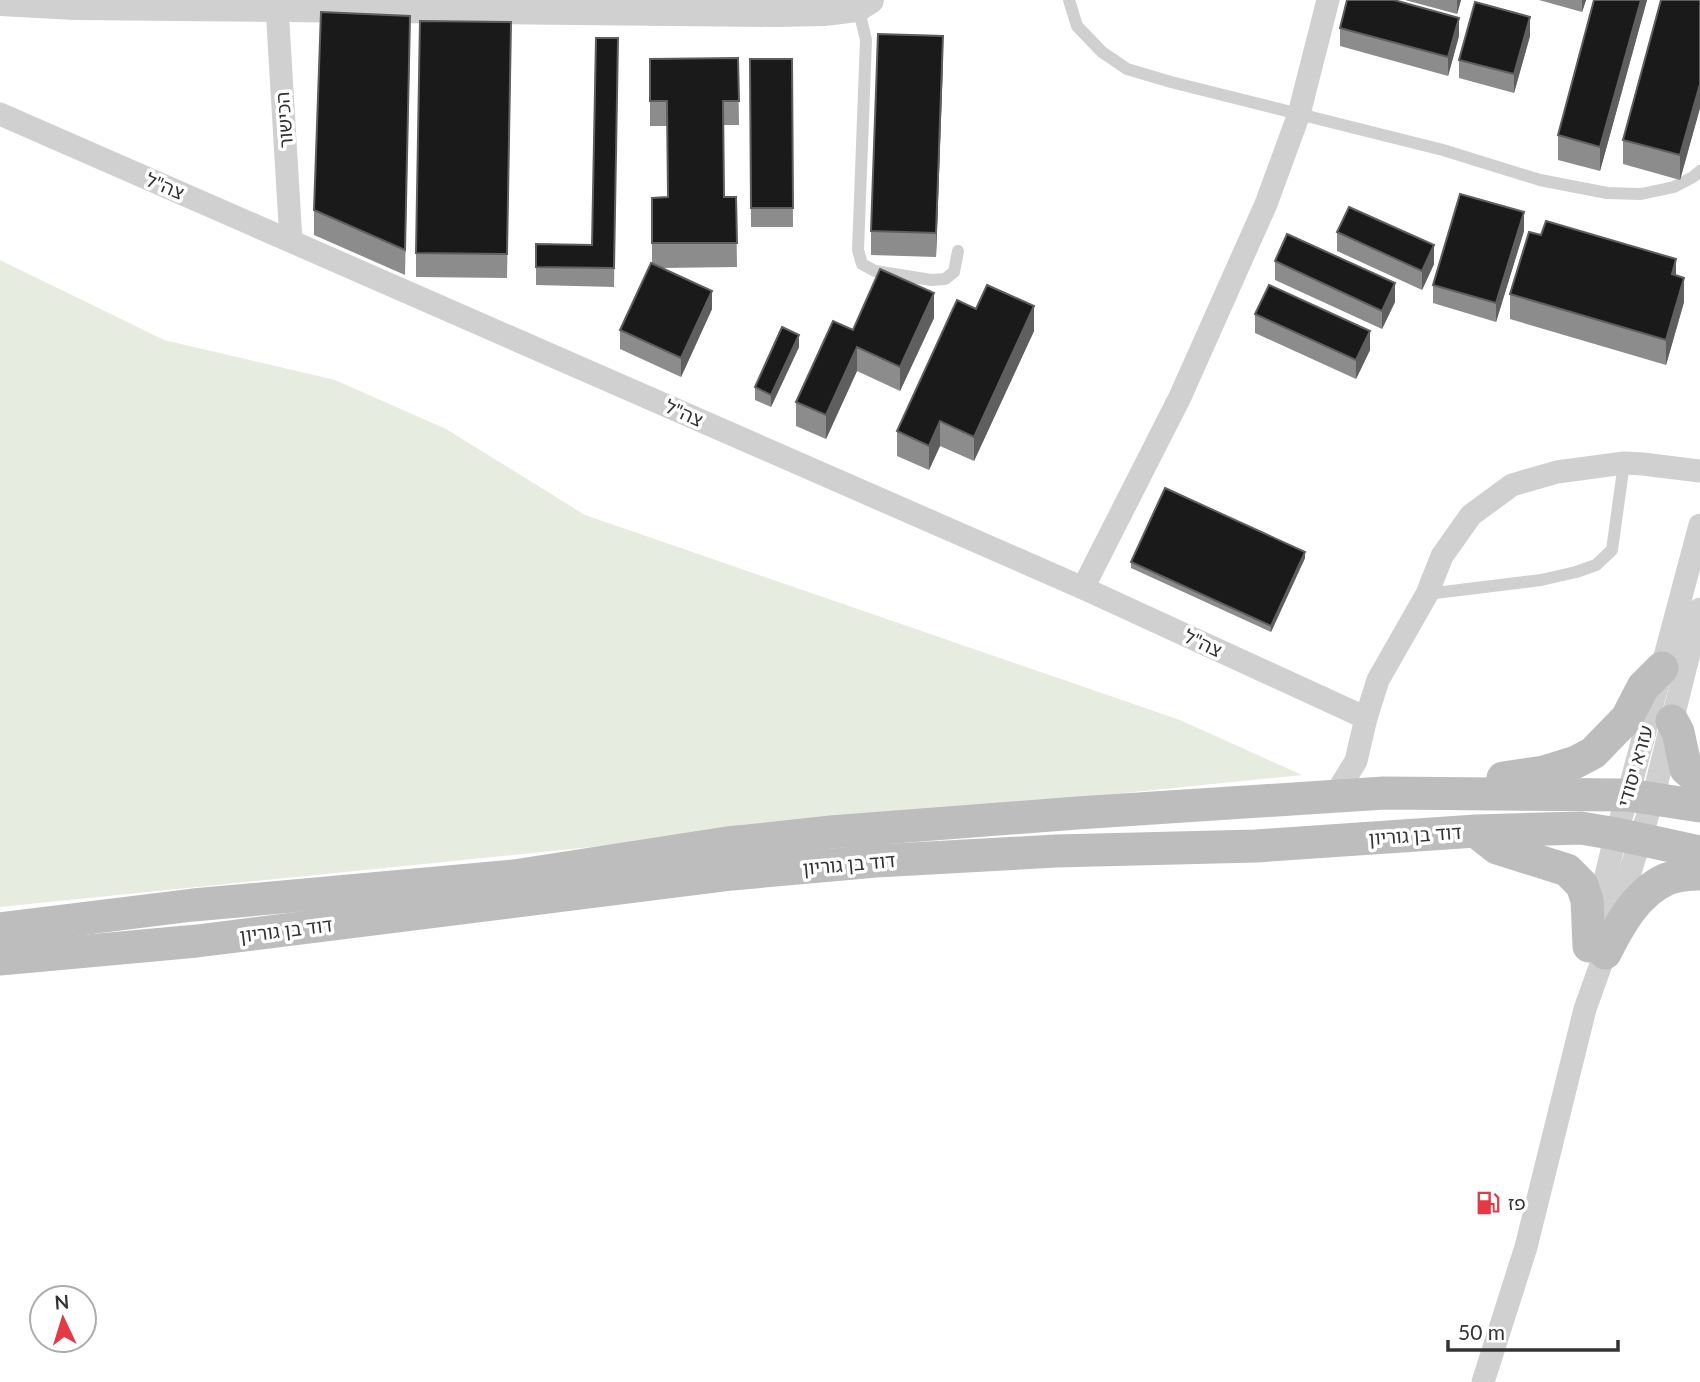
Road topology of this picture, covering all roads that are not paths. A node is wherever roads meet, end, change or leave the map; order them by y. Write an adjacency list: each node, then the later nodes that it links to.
1 (1069, 0): 7 (lane)
2 (1328, 0): 7 (street)
3 (0, 2): 4 (street)
4 (278, 3): 5 (street); 9 (street, הכישור)
5 (863, 4): 10 (lane)
6 (0, 114): 9 (street, צה"ל)
7 (1299, 114): 8 (lane); 14 (street)
8 (1700, 171)
9 (291, 241): 14 (street, צה"ל)
10 (958, 251)
11 (1624, 463): 12 (street); 15 (street); 15 (lane)
12 (1700, 471)
13 (1700, 525): 17 (street, עזרא יסודי)
14 (1083, 588): 18 (street, צה"ל)
15 (1427, 594): 18 (street)
16 (1700, 609): 19 (street, עזרא יסודי)
17 (1662, 668): 21 (main road); 22 (street, עזרא יסודי)
18 (1366, 718): 23 (street)
19 (1672, 721): 20 (main road); 22 (street, עזרא יסודי)
20 (1700, 781)
21 (1443, 792): 22 (main road, דוד בן גוריון); 23 (main road, דוד בן גוריון)
22 (1640, 797): 24 (main road, דוד בן גוריון); 26 (street, עזרא יסודי)
23 (1296, 799): 29 (main road, דוד בן גוריון)
24 (1700, 806)
25 (1476, 831): 26 (main road, דוד בן גוריון); 30 (main road); 31 (main road, דוד בן גוריון)
26 (1628, 836): 27 (main road, דוד בן גוריון); 30 (street, עזרא יסודי)
27 (1700, 852)
28 (1700, 874): 30 (main road)
29 (0, 929)
30 (1597, 950): 32 (street, עזרא יסודי)
31 (0, 959)
32 (1483, 1382)

